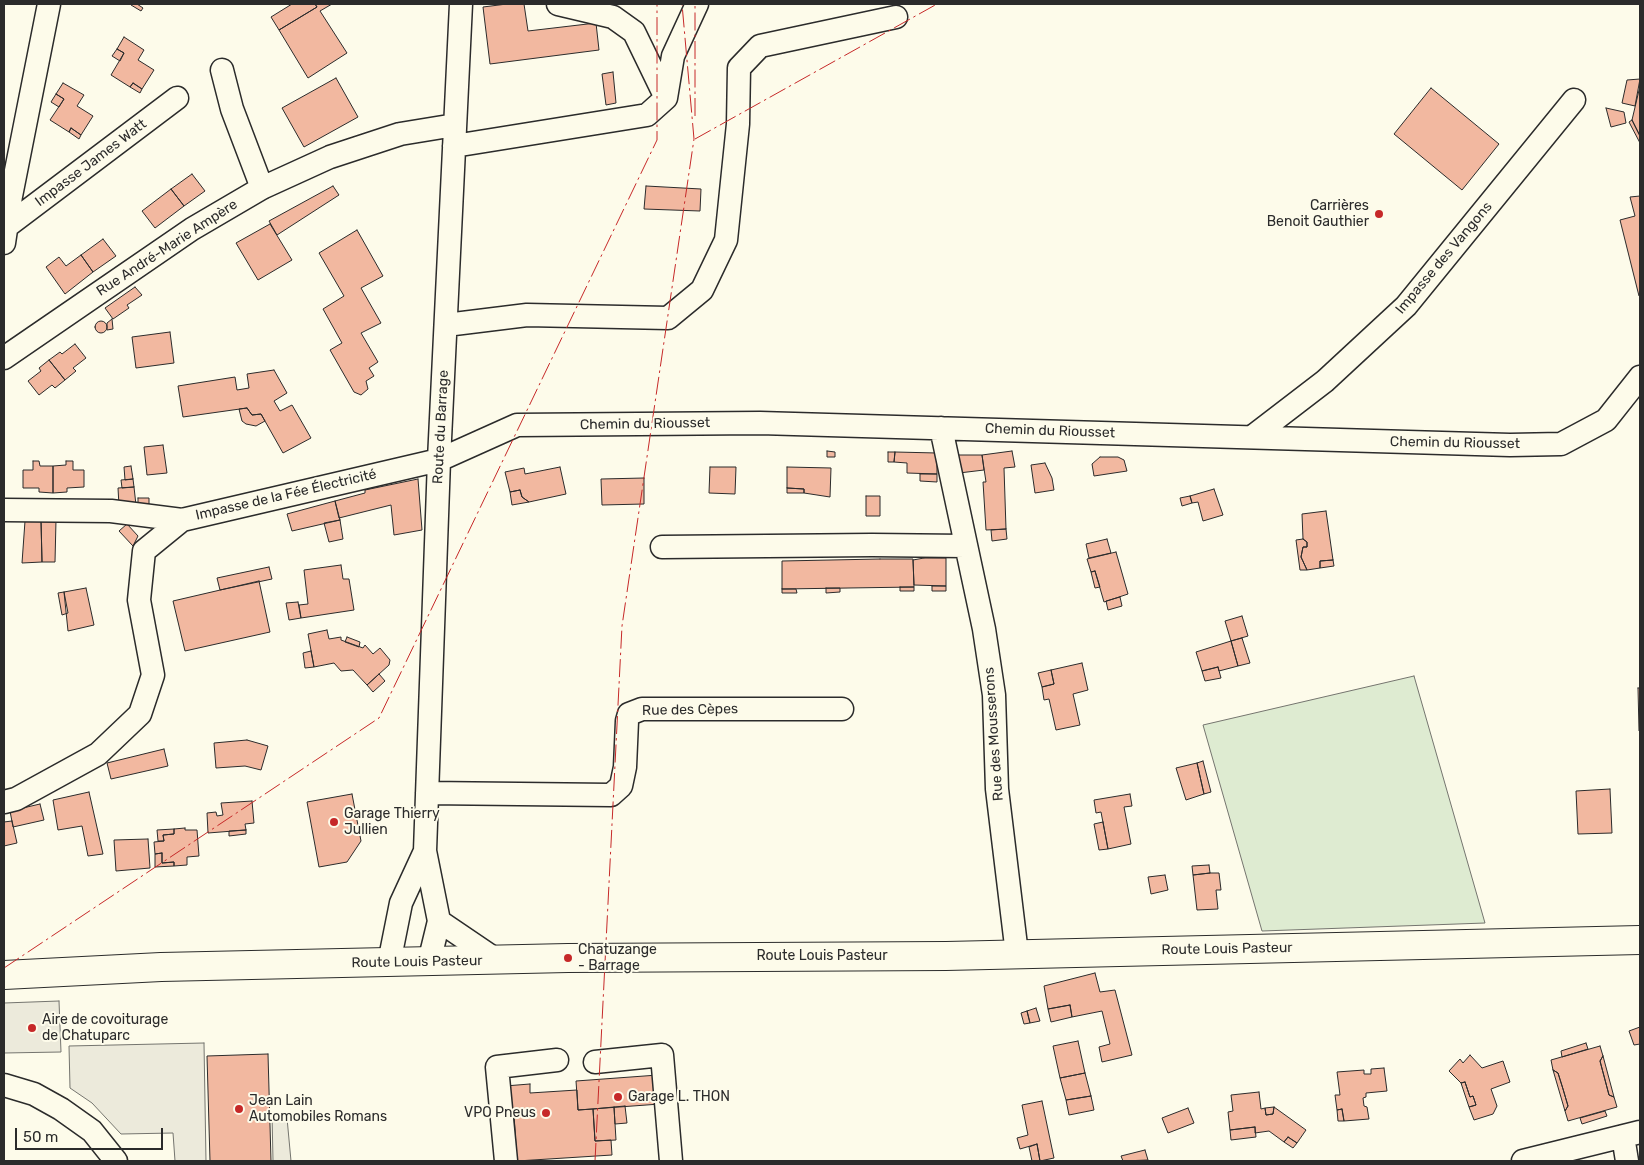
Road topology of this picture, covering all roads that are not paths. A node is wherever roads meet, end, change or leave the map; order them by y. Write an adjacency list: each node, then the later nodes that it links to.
1 (49, 4): 12 (street)
2 (461, 4): 10 (street, Route du Barrage)
3 (558, 4): 8 (street)
4 (697, 4): 8 (street)
5 (896, 17): 13 (street)
6 (222, 70): 11 (street)
7 (177, 98): 12 (street, Impasse James Watt)
8 (666, 98): 10 (street, Rue André-Marie Ampère)
9 (1574, 100): 17 (street, Impasse des Vangons)
10 (454, 136): 11 (street, Rue André-Marie Ampère); 13 (street, Route du Barrage)
11 (262, 188): 14 (street, Rue André-Marie Ampère)
12 (5, 235)
13 (446, 325): 18 (street, Route du Barrage)
14 (4, 358)
15 (1640, 377): 17 (street, Chemin du Riousset)
16 (941, 428): 17 (street, Chemin du Riousset); 18 (street, Chemin du Riousset); 21 (street, Rue des Mousserons)
17 (1252, 437)
18 (439, 460): 20 (street, Impasse de la Fée Électricité); 24 (street, Route du Barrage)
19 (4, 510): 20 (street)
20 (182, 520): 25 (street, Impasse de la Fée Électricité)
21 (965, 546): 22 (street); 29 (street, Rue des Mousserons)
22 (662, 547)
23 (842, 709): 24 (street, Rue des Cèpes)
24 (427, 792): 26 (street, Route du Barrage)
25 (4, 802)
26 (425, 851): 27 (street, Route du Barrage); 32 (street, Route du Barrage)
27 (439, 921): 30 (street); 31 (street, Route du Barrage)
28 (1640, 940): 29 (main road, Route Louis Pasteur)
29 (1017, 954): 30 (main road, Route Louis Pasteur)
30 (498, 960): 31 (main road, Route Louis Pasteur)
31 (429, 962): 32 (main road, Route Louis Pasteur)
32 (389, 963): 33 (main road, Route Louis Pasteur)
33 (4, 975)
34 (557, 1060): 39 (street)
35 (594, 1062): 40 (street)
36 (4, 1085): 38 (street)
37 (1631, 1134): 41 (street); 42 (street)
38 (116, 1161)
39 (506, 1161)
40 (672, 1161)
41 (1523, 1161)
42 (1627, 1161)

